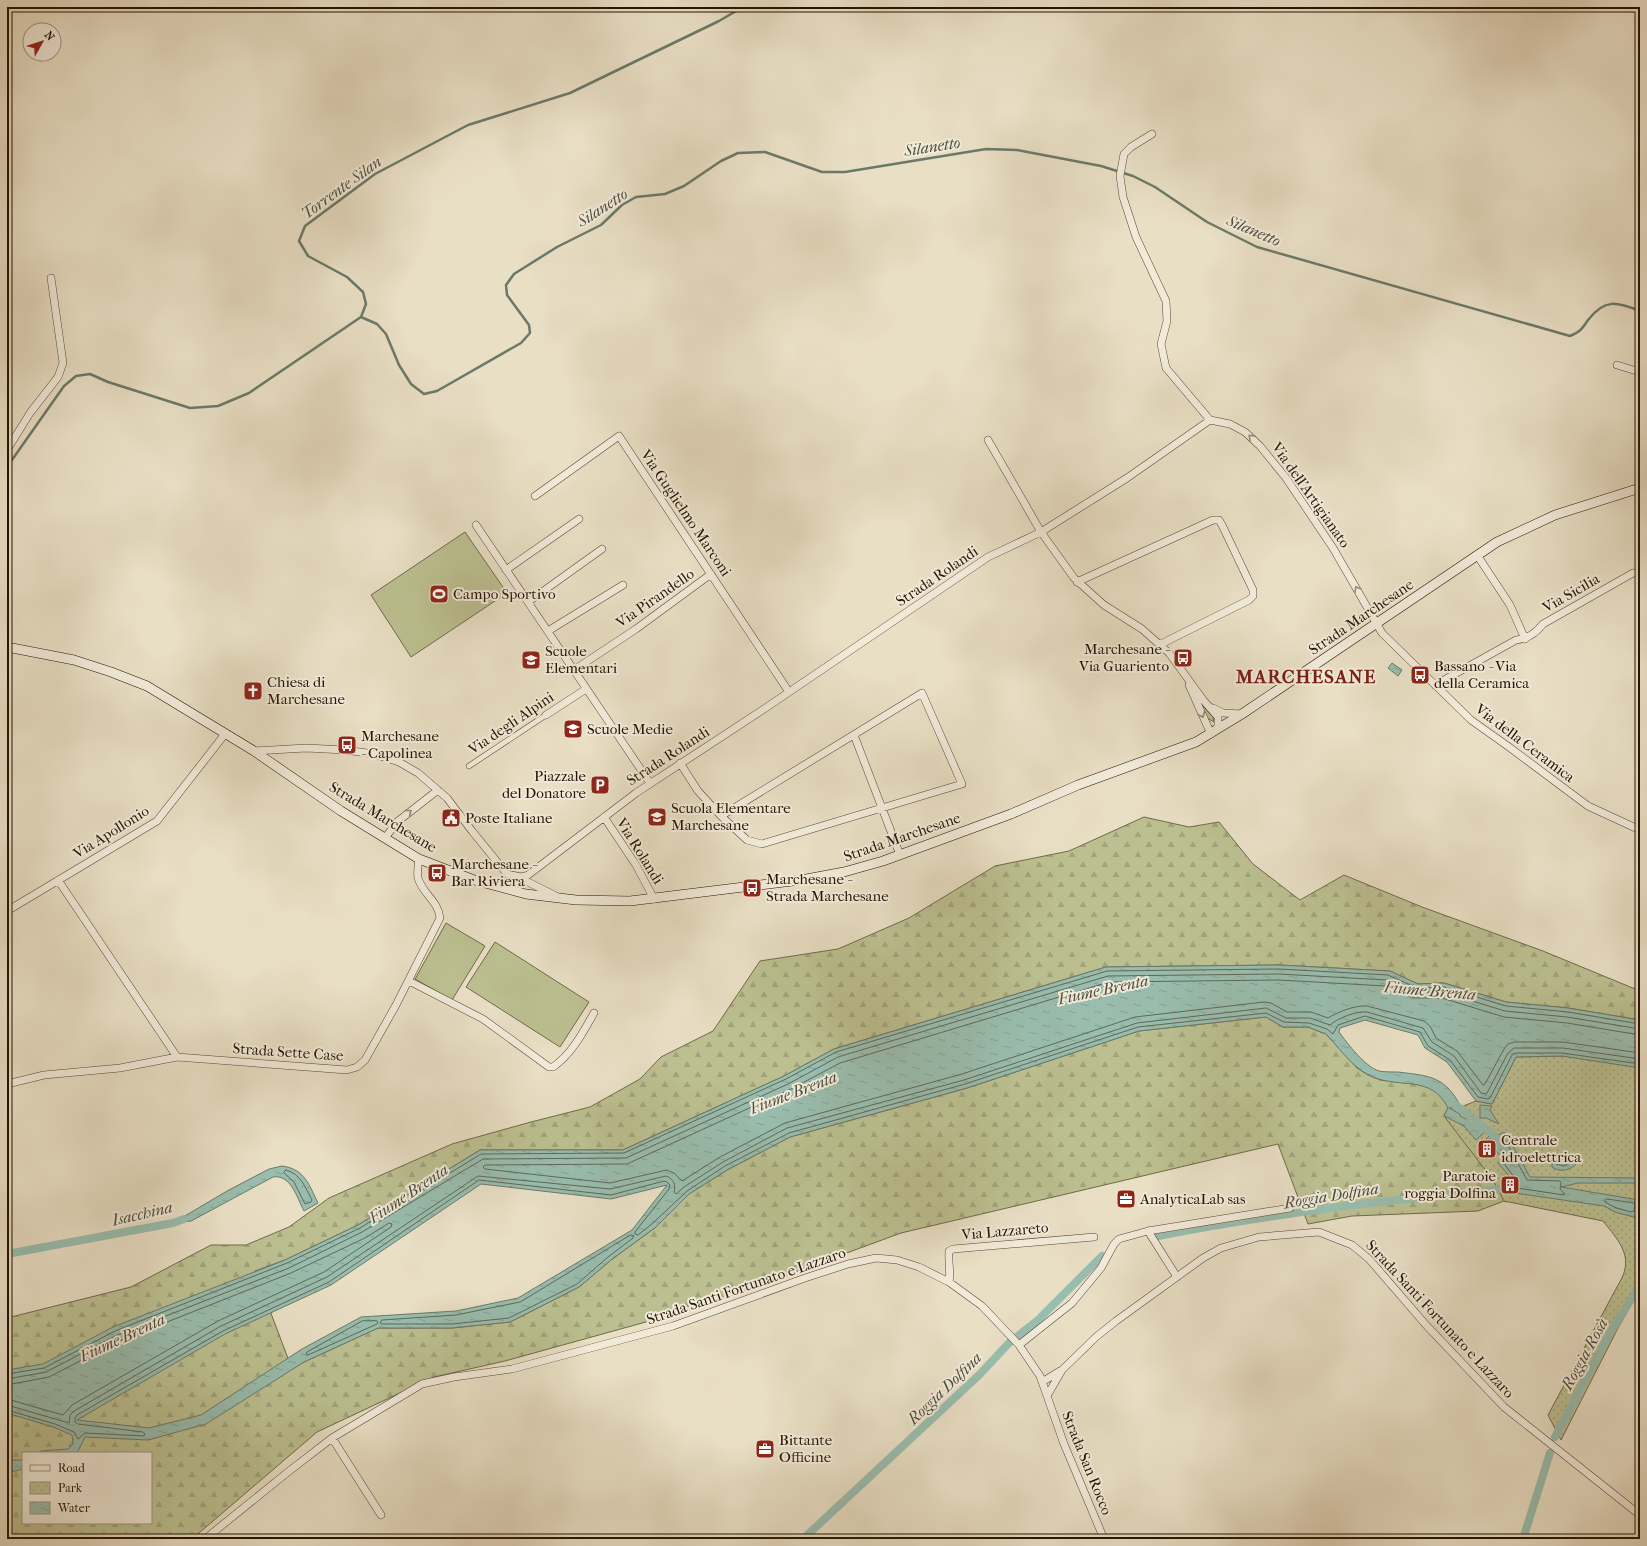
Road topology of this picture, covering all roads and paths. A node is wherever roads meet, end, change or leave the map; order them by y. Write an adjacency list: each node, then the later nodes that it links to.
1 (1152, 134): 5 (street)
2 (52, 278): 7 (street)
3 (1617, 365): 4 (street)
4 (1640, 372)
5 (1210, 420): 12 (street, Strada Rolandi); 21 (street, Via dell'Artigianato, one-way to 5)
6 (988, 440): 12 (street)
7 (7, 450)
8 (1640, 488): 14 (main road, Strada Marchesane)
9 (534, 496): 17 (street, Via Guglielmo Marconi)
10 (580, 519): 15 (street)
11 (476, 525): 15 (street)
12 (1041, 532): 18 (street); 30 (street, Strada Rolandi)
13 (602, 549): 20 (street)
14 (1477, 555): 21 (main road, Strada Marchesane); 23 (street)
15 (506, 570): 20 (street)
16 (1633, 573): 23 (street, Via Sicilia)
17 (711, 574): 26 (street, Via Pirandello); 30 (street, Via Guglielmo Marconi)
18 (1078, 582): 24 (street); 24 (street)
19 (623, 585): 22 (street)
20 (528, 602): 22 (street)
21 (1376, 623): 28 (street, Via della Ceramica); 32 (main road, Strada Marchesane)
22 (548, 631): 26 (street)
23 (1525, 639): 28 (street, Via Sicilia)
24 (1159, 645): 27 (street)
25 (7, 647): 35 (main road, Strada Marchesane)
26 (574, 670): 29 (street)
27 (1183, 671): 31 (street); 34 (street, one-way to 34)
28 (1435, 685): 45 (street, Via della Ceramica)
29 (586, 689): 33 (street, Via degli Alpini); 40 (street)
30 (789, 692): 38 (street, Strada Rolandi)
31 (1209, 706): 32 (street); 34 (street)
32 (1242, 714): 34 (main road, Strada Marchesane)
33 (546, 715): 39 (street, Via degli Alpini)
34 (1213, 732): 47 (main road, Strada Marchesane)
35 (225, 734): 37 (main road, Strada Marchesane); 50 (street, Via Apollonio)
36 (854, 735): 42 (street); 42 (street); 43 (street)
37 (254, 751): 41 (street); 46 (main road, Strada Marchesane)
38 (680, 763): 40 (street, Strada Rolandi); 43 (street)
39 (469, 766)
40 (650, 783): 44 (street, Strada Rolandi)
41 (438, 790): 46 (street, one-way to 41); 49 (street)
42 (883, 809): 43 (street); 47 (street)
43 (721, 816)
44 (604, 817): 49 (street, Strada Rolandi); 52 (street, Via Rolandi)
45 (1639, 827)
46 (385, 838): 48 (main road, Strada Marchesane)
47 (900, 855): 52 (main road, Strada Marchesane)
48 (419, 859): 51 (main road, Strada Marchesane); 54 (street, Strada Sette Case)
49 (521, 877): 51 (street)
50 (58, 880): 53 (street, Via Apollonio); 56 (street)
51 (560, 898): 52 (main road, Strada Marchesane)
52 (654, 899)
53 (7, 911)
54 (409, 981): 55 (street); 56 (street, Strada Sette Case)
55 (594, 1013)
56 (177, 1057): 57 (street, Strada Sette Case)
57 (7, 1084)
58 (1290, 1208): 59 (street)
59 (1148, 1231): 61 (street); 63 (street)
60 (1094, 1237): 62 (street, Via Lazzareto)
61 (1176, 1277): 64 (street, Strada Santi Fortunato e Lazzaro); 68 (street, Strada Santi Fortunato e Lazzaro)
62 (949, 1282): 63 (street, Strada Santi Fortunato e Lazzaro); 67 (street, Strada Santi Fortunato e Lazzaro)
63 (1018, 1343): 65 (street, Strada Santi Fortunato e Lazzaro)
64 (1062, 1370): 65 (street, Strada Santi Fortunato e Lazzaro); 66 (street, Strada Santi Fortunato e Lazzaro)
65 (1042, 1382): 66 (street, Strada Santi Fortunato e Lazzaro)
66 (1047, 1396): 71 (street, Strada San Rocco)
67 (332, 1438): 69 (street); 70 (street, Strada Santi Fortunato e Lazzaro)
68 (1640, 1514)
69 (381, 1515)
70 (205, 1539)
71 (1104, 1539)

